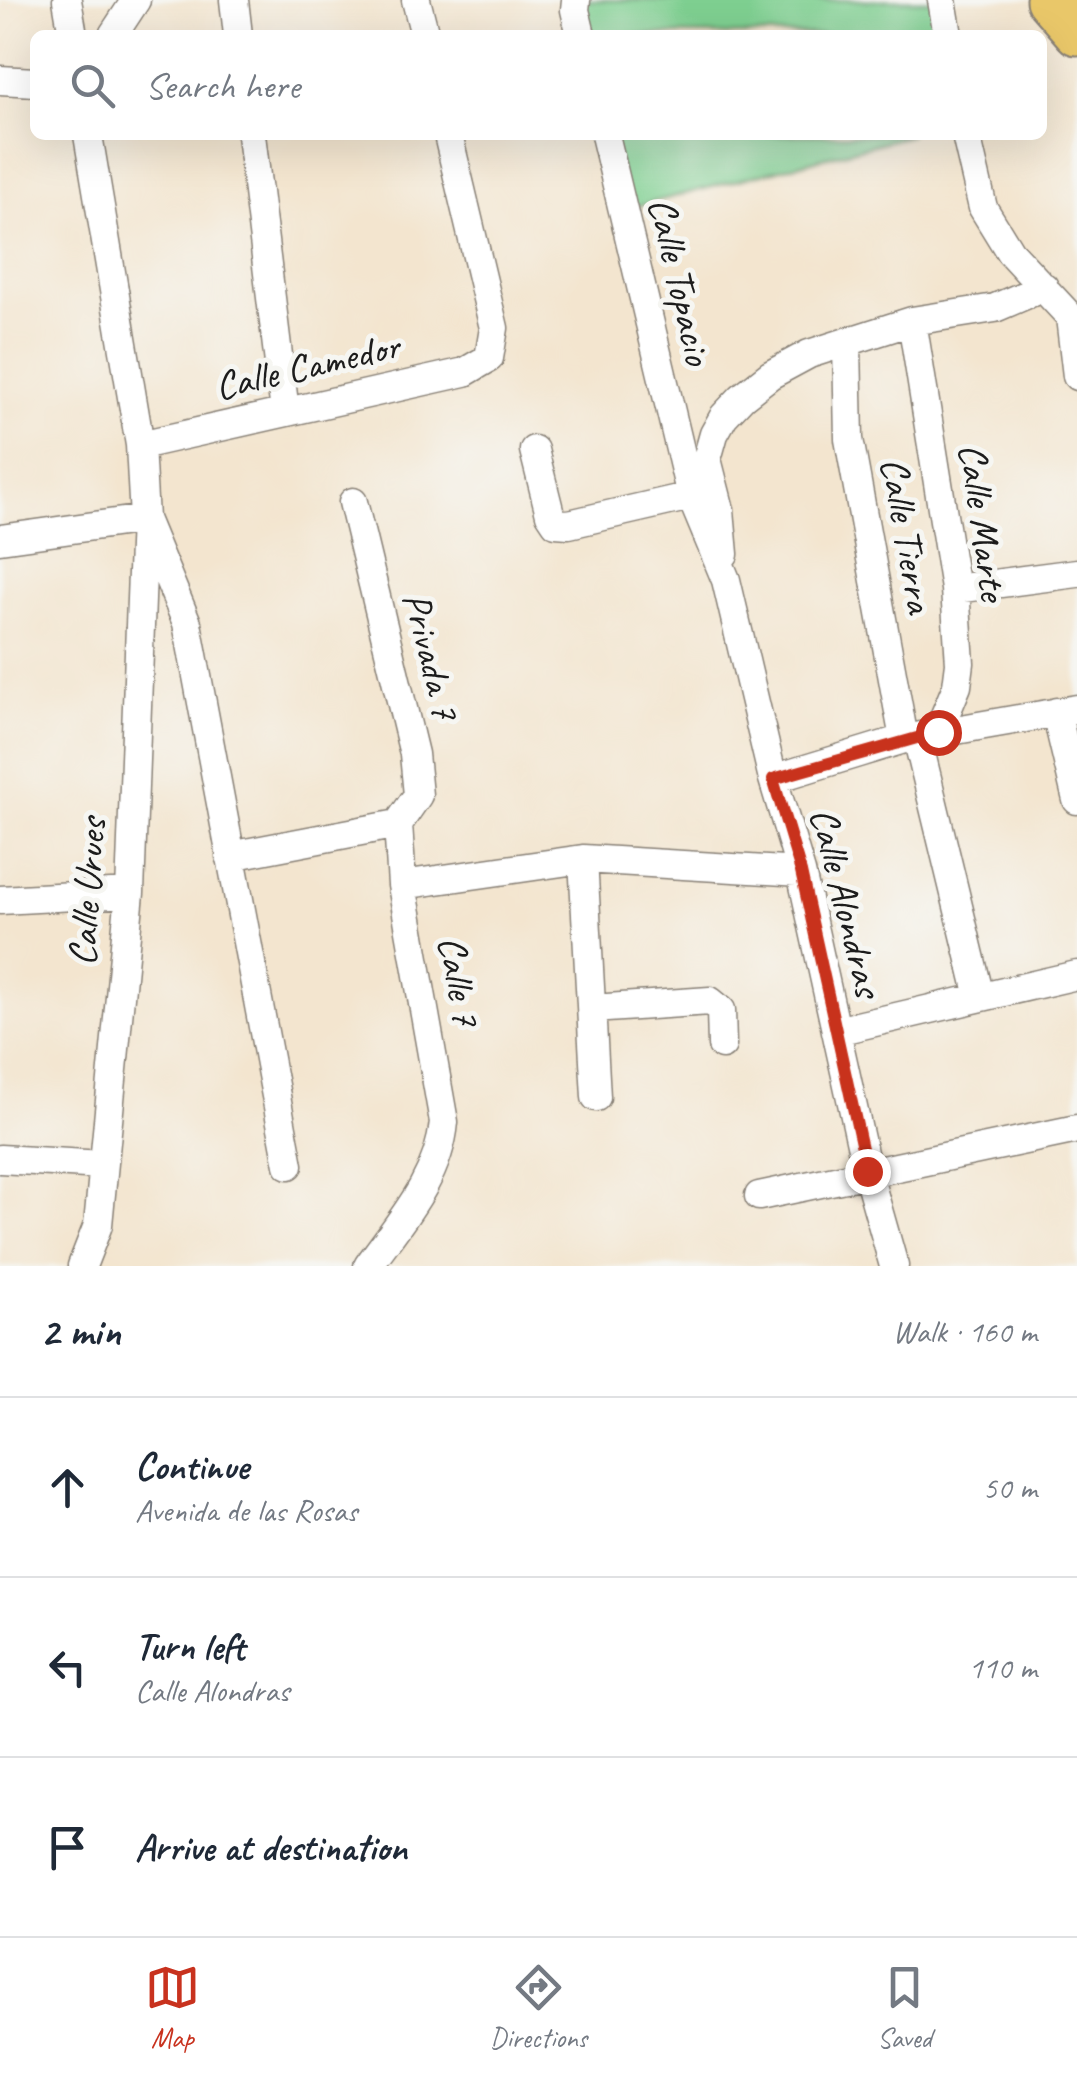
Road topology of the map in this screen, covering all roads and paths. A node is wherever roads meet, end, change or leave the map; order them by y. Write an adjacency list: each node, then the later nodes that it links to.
1 (67, 0): 8 (street)
2 (136, 0): 9 (street)
3 (234, 0): 10 (street)
4 (416, 0): 11 (street)
5 (576, 0): 12 (street)
6 (942, 0): 13 (street)
7 (1049, 0): 14 (main road)
8 (71, 30)
9 (116, 30)
10 (237, 30)
11 (423, 30)
12 (580, 30)
13 (947, 30)
14 (1077, 32)
15 (0, 80): 16 (street)
16 (30, 82)
17 (89, 140): 28 (street, Calle Urues)
18 (252, 140): 27 (street)
19 (449, 140): 27 (street, Calle Camedor)
20 (606, 140): 29 (street, Calle Topacio)
21 (967, 140): 22 (street)
22 (1044, 286): 23 (street); 24 (street)
23 (1073, 320): 26 (street)
24 (912, 321): 25 (street); 37 (street, Calle Marte)
25 (847, 344): 36 (street); 39 (street, Calle Tierra)
26 (1077, 376)
27 (285, 412): 28 (street, Calle Camedor)
28 (140, 445): 33 (street, Calle Urues)
29 (678, 445): 31 (street, Calle Alondras)
30 (534, 450): 31 (street)
31 (690, 496): 36 (street, Calle Alondras)
32 (353, 502): 42 (street, Privada 7)
33 (144, 519): 34 (street); 43 (street, Calle Urues); 47 (street, Calle Urues)
34 (0, 538)
35 (1077, 573): 37 (street)
36 (726, 580): 40 (street, Calle Alondras)
37 (955, 589): 39 (street, Calle Marte)
38 (1066, 711): 39 (street); 41 (street)
39 (920, 736): 40 (street); 50 (street, Calle Tierra)
40 (773, 779): 45 (street, Calle Alondras)
41 (1077, 800)
42 (398, 824): 43 (street); 46 (street, Calle 7)
43 (230, 856): 58 (street, Calle Urues)
44 (583, 858): 45 (street); 46 (street); 51 (street)
45 (801, 872): 52 (street, Calle Alondras)
46 (402, 885): 62 (street, Calle 7)
47 (130, 893): 48 (street); 57 (street, Calle Urues)
48 (0, 900)
49 (1077, 975): 50 (street)
50 (980, 996): 52 (street)
51 (592, 1009): 53 (street); 54 (street)
52 (836, 1032): 59 (street, Calle Alondras)
53 (722, 1044)
54 (596, 1096)
55 (1077, 1129): 59 (street)
56 (0, 1159): 57 (street)
57 (102, 1165): 61 (street, Calle Urues)
58 (289, 1165)
59 (867, 1171): 60 (street); 63 (street, Calle Alondras)
60 (759, 1196)
61 (82, 1266)
62 (368, 1266)
63 (894, 1266)

